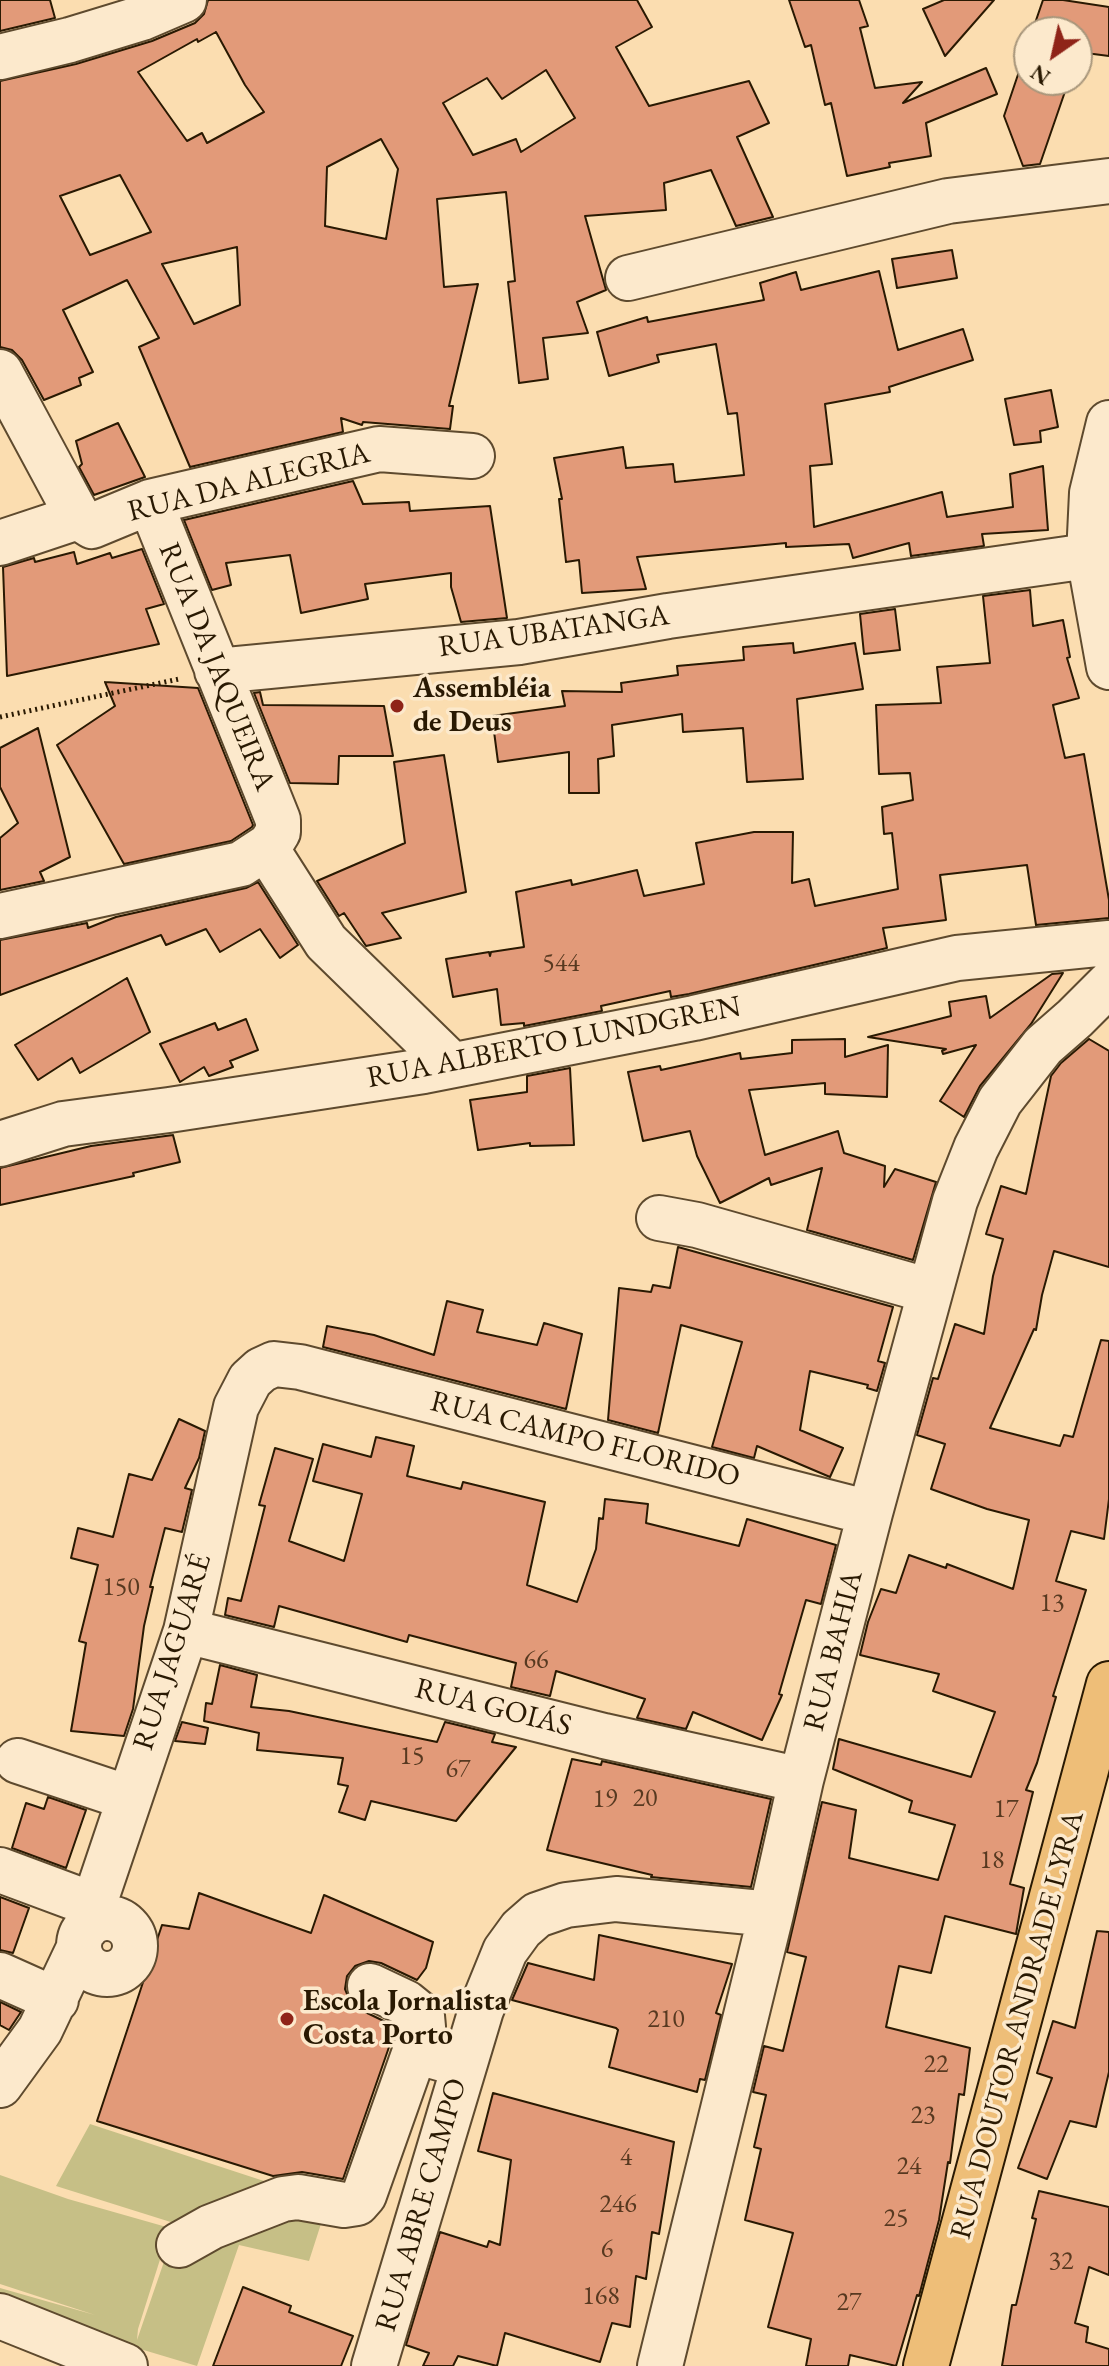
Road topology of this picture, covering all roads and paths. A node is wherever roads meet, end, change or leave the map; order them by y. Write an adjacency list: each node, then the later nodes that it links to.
1 (184, 0): 2 (street)
2 (0, 57)
3 (1109, 181): 4 (street)
4 (628, 278)
5 (2, 378): 9 (street)
6 (1109, 423): 11 (street)
7 (472, 456): 8 (street, RUA DA ALEGRIA)
8 (150, 502): 9 (street, RUA DA ALEGRIA); 13 (street, RUA DA JAQUEIRA)
9 (78, 517): 10 (street)
10 (0, 543)
11 (1099, 554): 12 (street); 13 (street, RUA UBATANGA)
12 (1109, 667)
13 (217, 671): 14 (path); 15 (street, RUA DA JAQUEIRA)
14 (0, 717)
15 (272, 840): 16 (street); 19 (street, RUA DA JAQUEIRA)
16 (0, 916)
17 (1109, 943): 19 (street, RUA ALBERTO LUNDGREN)
18 (1109, 984): 22 (street, RUA BAHIA)
19 (452, 1065): 20 (street, RUA ALBERTO LUNDGREN)
20 (0, 1144)
21 (659, 1218): 22 (street)
22 (930, 1291): 24 (street, RUA BAHIA)
23 (300, 1367): 24 (street, RUA CAMPO FLORIDO); 25 (street, RUA JAGUARÉ)
24 (870, 1513): 28 (street, RUA BAHIA)
25 (186, 1631): 28 (street, RUA GOIÁS); 29 (street, RUA JAGUARÉ)
26 (1109, 1684): 44 (main road, RUA DOUTOR ANDRADE LYRA)
27 (18, 1761): 29 (street)
28 (801, 1780): 31 (street, RUA BAHIA)
29 (129, 1798): 32 (street, RUA JAGUARÉ)
30 (0, 1870): 32 (street)
31 (771, 1914): 37 (street, RUA ABRE CAMPO); 41 (street, RUA BAHIA)
32 (86, 1927): 35 (street, RUA JAGUARÉ)
33 (0, 1975): 35 (street)
34 (370, 1986): 36 (street)
35 (56, 2000): 38 (street, RUA JAGUARÉ)
36 (415, 2051): 37 (street); 39 (street)
37 (464, 2065): 43 (street, RUA ABRE CAMPO)
38 (0, 2085)
39 (179, 2245)
40 (0, 2316): 42 (street)
41 (671, 2363)
42 (125, 2366)
43 (374, 2366)
44 (926, 2366)

